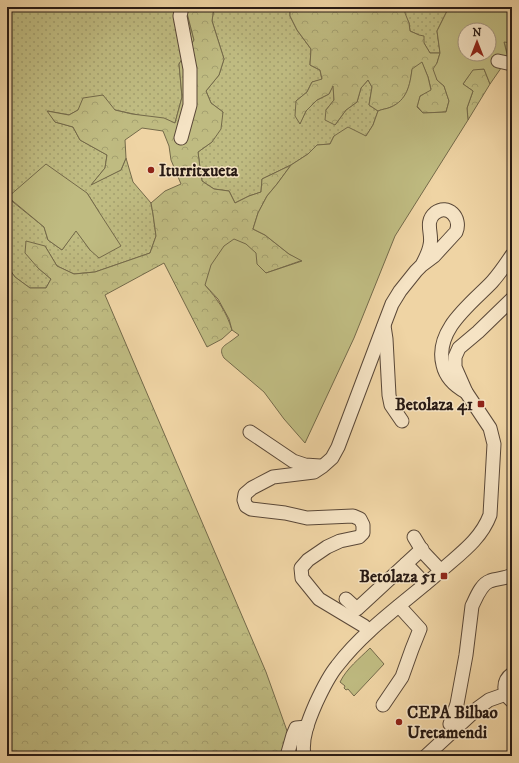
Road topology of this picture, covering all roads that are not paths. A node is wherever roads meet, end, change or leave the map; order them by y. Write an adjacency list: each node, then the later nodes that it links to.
1 (182, 7): 4 (street)
2 (498, 61): 3 (street)
3 (512, 64)
4 (181, 138)
5 (512, 255): 9 (street)
6 (422, 265): 8 (street)
7 (512, 299): 9 (street)
8 (384, 324): 10 (street); 12 (street)
9 (466, 392): 16 (street)
10 (402, 421)
11 (250, 432): 12 (street)
12 (323, 466): 21 (street)
13 (414, 536): 14 (street)
14 (422, 549): 15 (street); 16 (street)
15 (406, 564): 18 (street); 19 (street)
16 (441, 571): 18 (street)
17 (512, 575): 26 (street)
18 (425, 584): 20 (street)
19 (346, 599)
20 (399, 606): 21 (street); 24 (street)
21 (369, 631): 25 (street)
22 (512, 674): 23 (street)
23 (509, 698): 26 (street)
24 (383, 705)
25 (307, 727): 27 (street); 28 (street)
26 (454, 729): 29 (street)
27 (287, 756)
28 (304, 756)
29 (426, 756)

